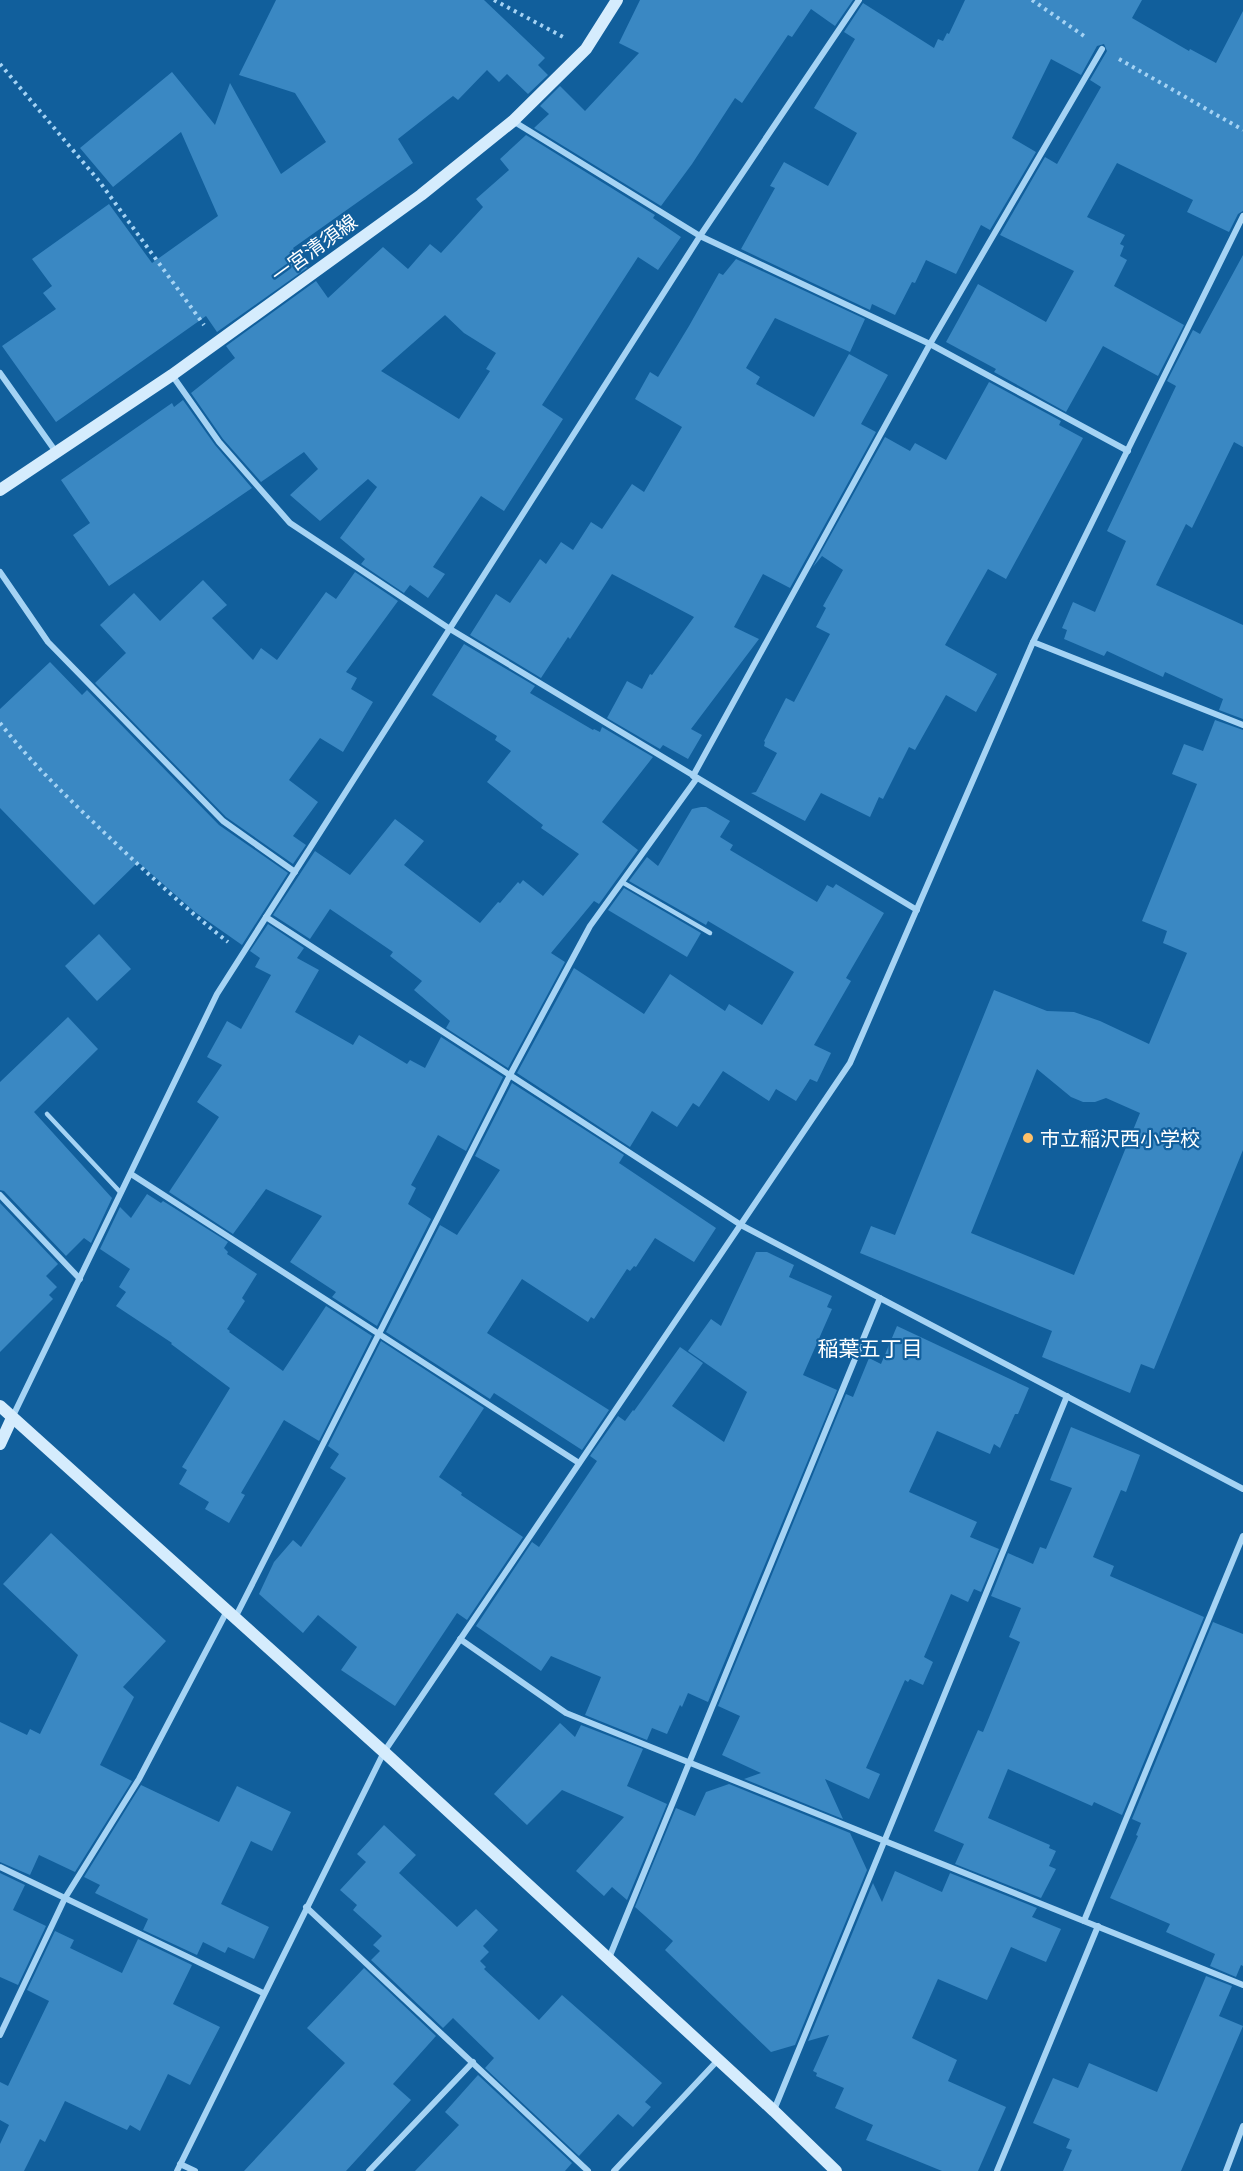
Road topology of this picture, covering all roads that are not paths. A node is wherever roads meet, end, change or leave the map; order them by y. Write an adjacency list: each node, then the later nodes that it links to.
1 (618, 0): 4 (street, 一宮清須線)
2 (859, 0): 6 (street)
3 (1102, 49): 7 (street)
4 (513, 121): 6 (street); 9 (street, 一宮清須線)
5 (1243, 216): 10 (street)
6 (700, 236): 7 (street); 14 (street)
7 (930, 344): 10 (street); 17 (street)
8 (0, 373): 11 (street)
9 (172, 375): 11 (street, 一宮清須線); 14 (street)
10 (1128, 451): 15 (street)
11 (56, 452): 12 (street, 一宮清須線)
12 (0, 490)
13 (0, 572): 18 (street)
14 (450, 629): 17 (street); 18 (street)
15 (1033, 642): 16 (street); 20 (street)
16 (1243, 725)
17 (695, 777): 19 (street); 20 (street)
18 (295, 872): 21 (street)
19 (622, 882): 22 (lane); 23 (street)
20 (917, 910): 28 (street)
21 (266, 917): 23 (street); 25 (street)
22 (710, 933)
23 (510, 1075): 28 (street); 31 (street)
24 (47, 1114): 26 (lane)
25 (130, 1174): 26 (street); 31 (street)
26 (121, 1193): 29 (street)
27 (0, 1195): 29 (street)
28 (741, 1225): 30 (street); 36 (street)
29 (80, 1279): 34 (street)
30 (880, 1298): 32 (street); 42 (street)
31 (378, 1333): 36 (street); 39 (street)
32 (1067, 1396): 37 (street); 43 (street)
33 (0, 1406): 34 (street)
34 (12, 1418): 35 (street); 39 (street)
35 (0, 1444)
36 (579, 1464): 40 (street)
37 (1243, 1489)
38 (1243, 1536): 47 (street)
39 (231, 1615): 41 (street); 45 (street)
40 (460, 1639): 41 (street); 42 (street)
41 (384, 1752): 46 (street); 49 (street)
42 (689, 1762): 43 (street); 49 (street)
43 (885, 1841): 47 (street); 55 (street)
44 (0, 1867): 45 (street)
45 (64, 1898): 51 (street); 52 (street)
46 (306, 1907): 51 (street); 54 (street)
47 (1084, 1921): 48 (street)
48 (1098, 1926): 50 (street); 64 (street)
49 (608, 1959): 53 (street)
50 (1243, 1984)
51 (263, 1993): 57 (street)
52 (0, 2035)
53 (718, 2060): 55 (street); 62 (street)
54 (473, 2062): 60 (street); 61 (street)
55 (774, 2111): 63 (street)
56 (1243, 2126): 65 (street)
57 (180, 2164): 58 (street); 59 (street)
58 (177, 2171)
59 (195, 2171)
60 (369, 2171)
61 (588, 2171)
62 (614, 2171)
63 (836, 2171)
64 (997, 2171)
65 (1226, 2171)

